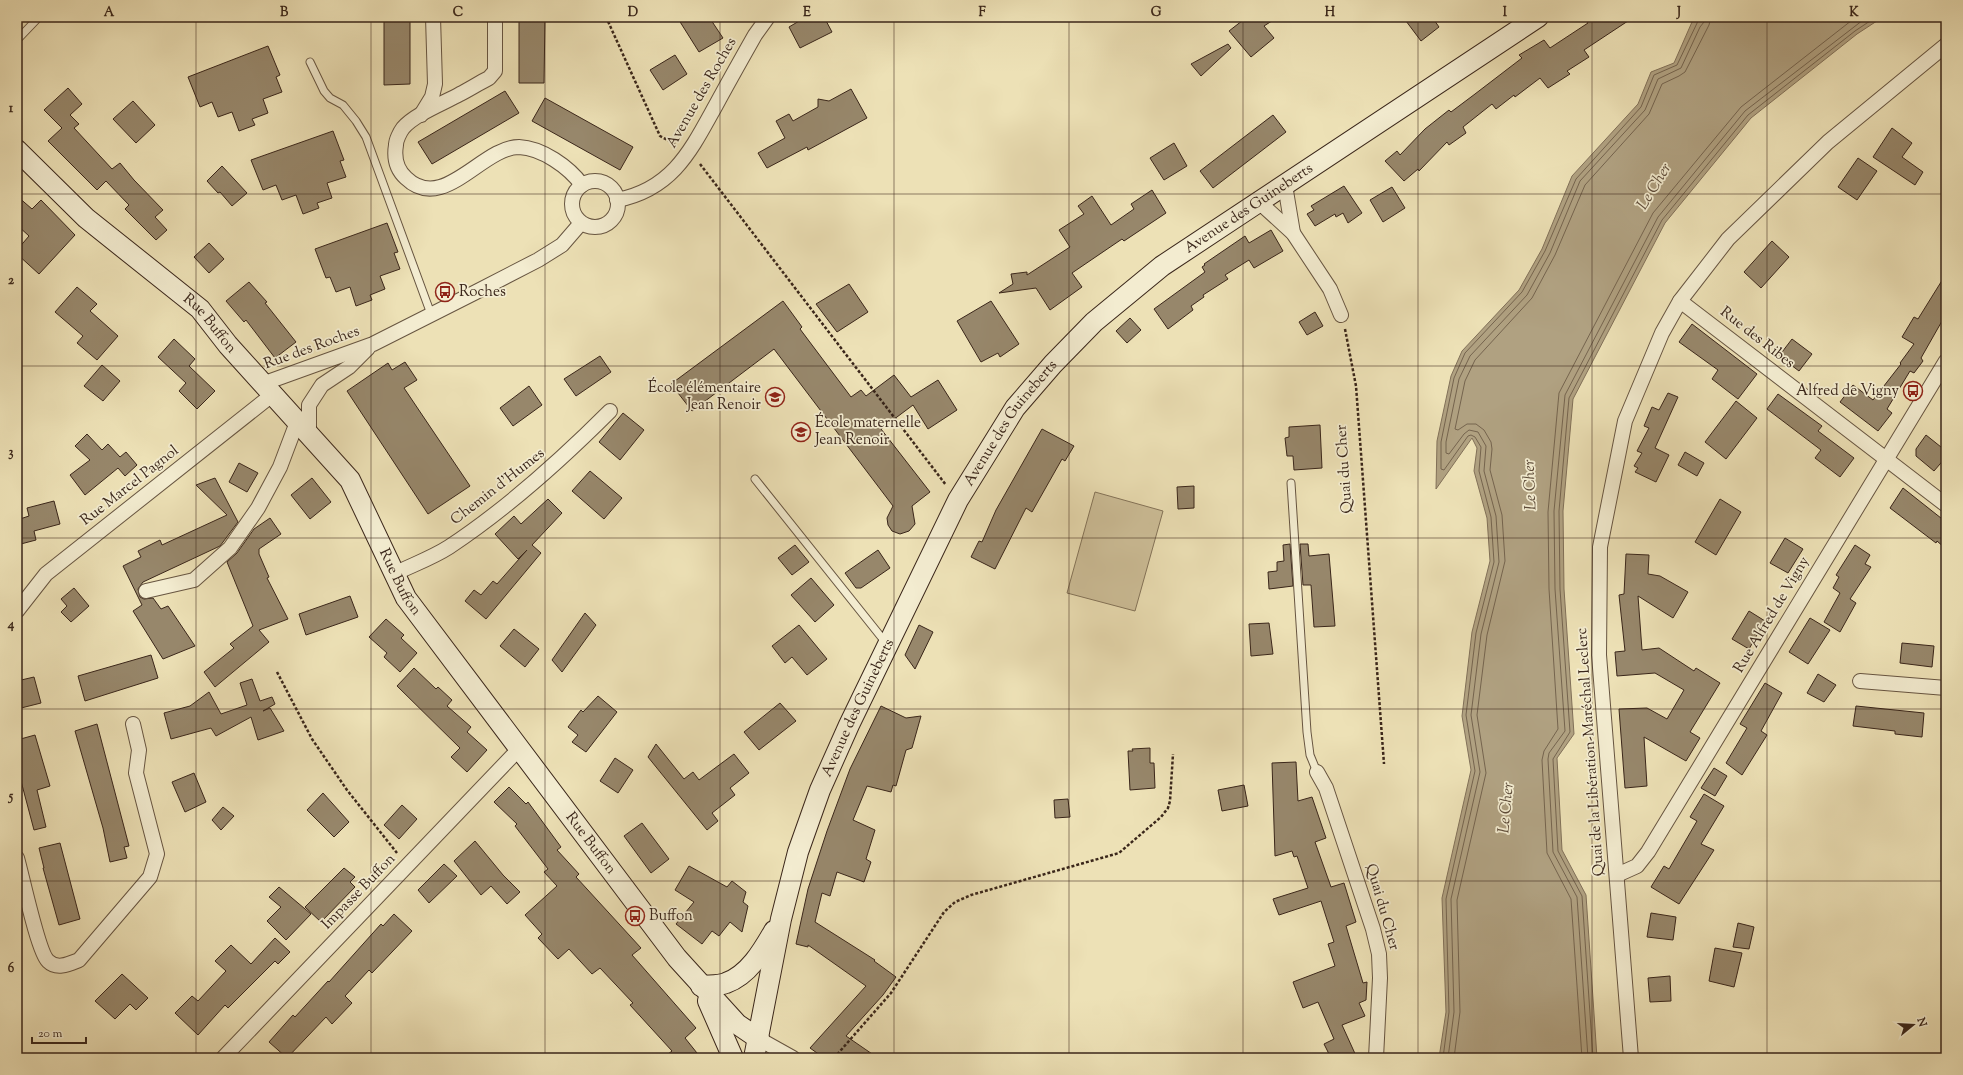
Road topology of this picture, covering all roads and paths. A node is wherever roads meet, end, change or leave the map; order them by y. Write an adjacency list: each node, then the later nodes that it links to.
1 (39, 17): 7 (lane)
2 (432, 17): 10 (street)
3 (495, 17): 10 (street)
4 (606, 17): 12 (path)
5 (768, 17): 12 (street, Avenue des Roches)
6 (1538, 17): 14 (street, Avenue des Guineberts)
7 (17, 40)
8 (1946, 45): 19 (street, Quai de la Libération-Maréchal Leclerc)
9 (310, 62): 20 (lane)
10 (420, 115): 13 (street)
11 (17, 150): 24 (street, Rue Buffon)
12 (690, 152): 15 (street, Avenue des Roches); 30 (path)
13 (582, 185): 15 (street); 17 (street)
14 (1285, 185): 16 (street, Avenue des Guineberts); 18 (street)
15 (617, 200): 17 (street)
16 (1259, 202): 18 (street); 35 (street, Avenue des Guineberts)
17 (581, 223): 20 (street, Rue des Roches)
18 (1294, 232): 21 (street)
19 (1680, 301): 27 (street, Rue des Ribes); 46 (street, Quai de la Libération-Maréchal Leclerc)
20 (431, 314): 22 (street, Rue des Roches)
21 (1341, 315): 42 (path, Quai du Cher)
22 (373, 344): 24 (street, Rue des Roches); 26 (street, Rue des Roches)
23 (1946, 361): 27 (street, Rue Alfred de Vigny)
24 (267, 390): 26 (street, Rue Buffon); 34 (street, Rue Marcel Pagnol)
25 (610, 411): 32 (street, Chemin d'Humes)
26 (303, 428): 32 (street, Rue Buffon); 33 (street)
27 (1886, 459): 31 (street, Rue des Ribes); 46 (street, Rue Alfred de Vigny)
28 (754, 480): 35 (lane)
29 (1291, 483): 43 (lane)
30 (946, 484)
31 (1946, 505)
32 (394, 574): 40 (street, Rue Buffon)
33 (146, 591)
34 (17, 611)
35 (887, 645): 47 (street, Avenue des Guineberts)
36 (277, 672): 45 (path)
37 (1860, 681): 38 (street)
38 (1946, 688)
39 (133, 724): 44 (street)
40 (519, 749): 45 (street, Impasse Buffon); 48 (street, Rue Buffon)
41 (1173, 754): 53 (path)
42 (1384, 764)
43 (1317, 772): 54 (street, Quai du Cher)
44 (17, 858)
45 (407, 866): 50 (street, Impasse Buffon)
46 (1616, 875): 55 (street, Quai de la Libération-Maréchal Leclerc)
47 (782, 919): 48 (street); 49 (street, Avenue des Guineberts)
48 (702, 986): 49 (street, Rue Buffon); 51 (street)
49 (756, 1049): 52 (street)
50 (223, 1058)
51 (733, 1058)
52 (793, 1058)
53 (834, 1058)
54 (1376, 1058)
55 (1631, 1058)

